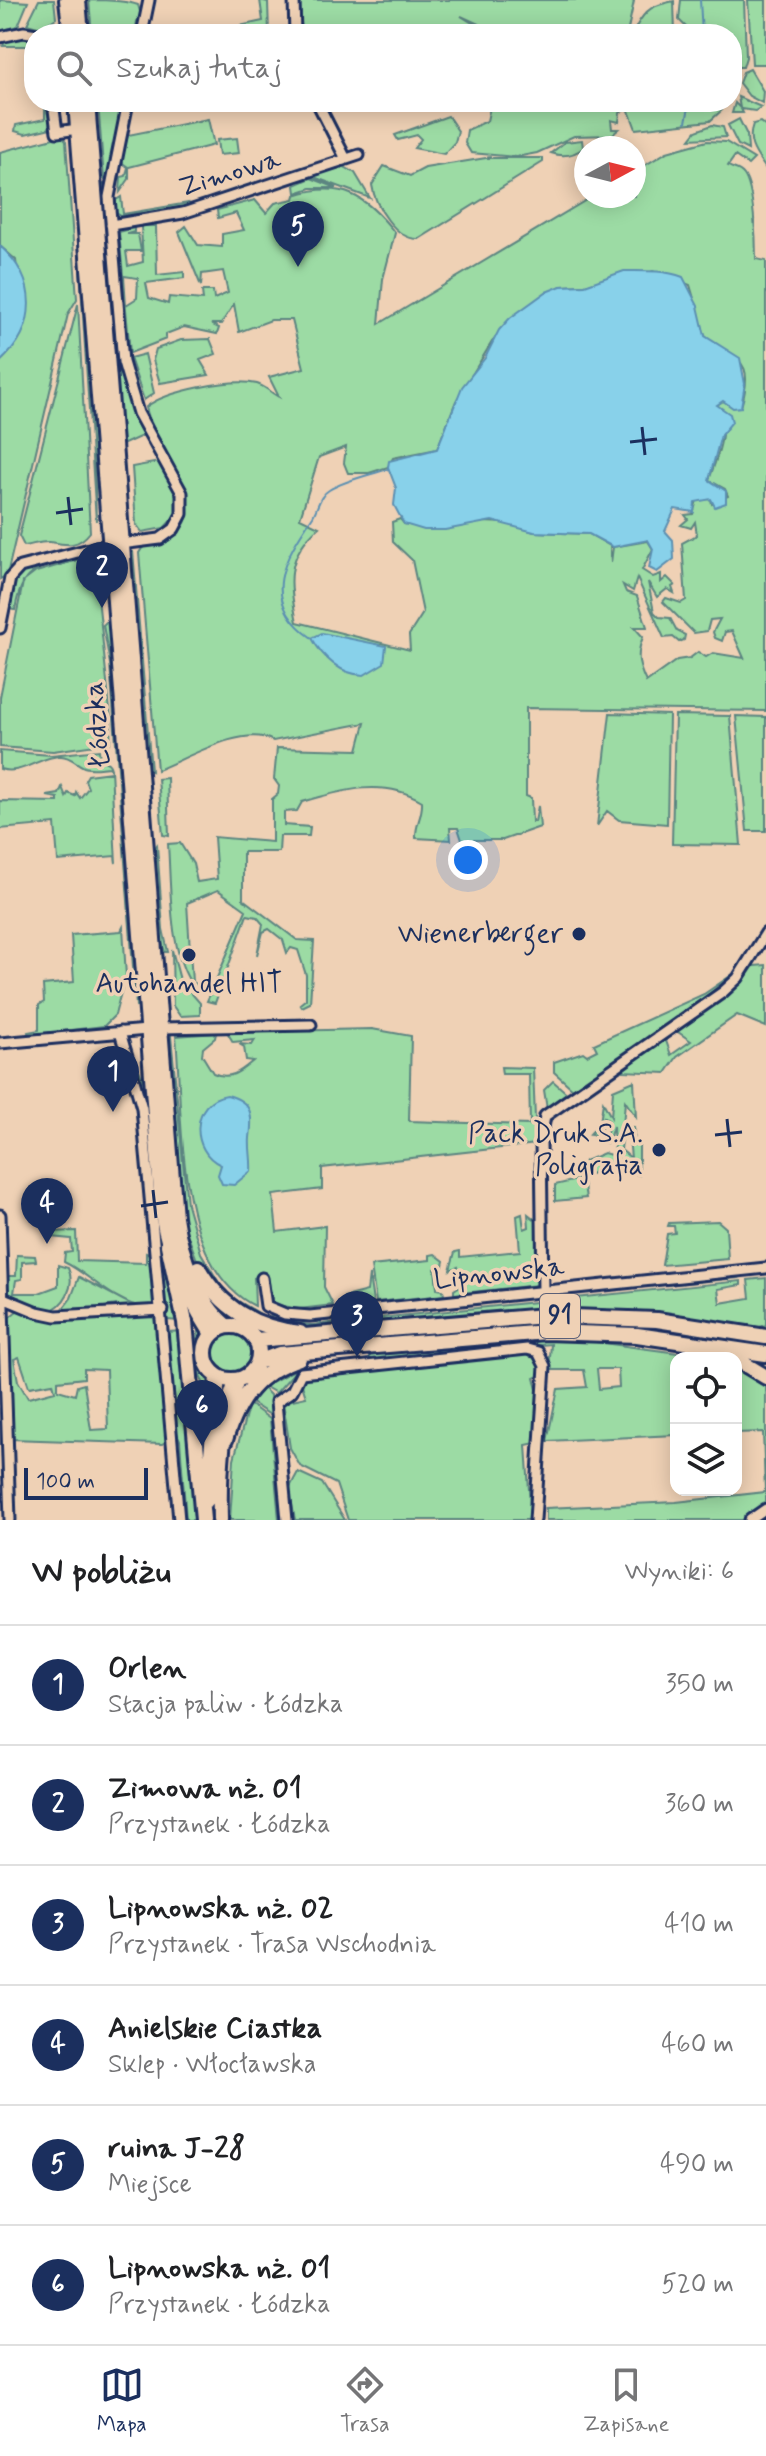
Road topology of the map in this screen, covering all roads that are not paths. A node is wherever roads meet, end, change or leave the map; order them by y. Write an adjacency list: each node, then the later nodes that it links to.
1 (67, 0): 5 (main road)
2 (78, 0): 6 (main road)
3 (149, 0): 7 (street)
4 (294, 0): 8 (street)
5 (70, 24)
6 (80, 24)
7 (144, 24)
8 (295, 24)
9 (24, 32): 10 (street)
10 (0, 37)
11 (54, 112): 16 (street)
12 (77, 112): 16 (main road, Łódzka)
13 (88, 112): 20 (main road, Łódzka)
14 (126, 112): 19 (street)
15 (322, 112): 18 (street)
16 (78, 129): 20 (main road, Łódzka)
17 (359, 155): 18 (street, Zimowa)
18 (346, 159): 19 (street, Zimowa)
19 (111, 225): 20 (street)
20 (116, 545): 21 (street); 25 (main road, Łódzka)
21 (4, 582): 22 (street)
22 (0, 628)
23 (766, 933): 33 (street)
24 (311, 1025): 25 (street)
25 (154, 1029): 26 (street); 28 (main road, Łódzka); 30 (main road, Łódzka)
26 (120, 1032): 27 (street); 35 (street)
27 (0, 1043)
28 (174, 1188): 36 (main road, Łódzka); 38 (main road, Łódzka)
29 (0, 1215): 34 (street)
30 (168, 1245): 37 (main road, Łódzka); 55 (main road)
31 (766, 1268): 33 (street, Lipnowska)
32 (262, 1278): 33 (street, Lipnowska)
33 (543, 1292)
34 (3, 1298): 35 (street); 50 (street)
35 (163, 1310): 54 (street)
36 (226, 1326): 37 (main road); 40 (main road, 91)
37 (212, 1334): 47 (main road)
38 (353, 1334): 39 (main road, 91); 40 (main road, 91)
39 (762, 1334)
40 (256, 1340): 45 (main road)
41 (681, 1340): 42 (main road, 91); 43 (main road); 44 (main road, 91)
42 (331, 1351): 45 (main road, 91); 51 (main road, 91)
43 (717, 1352)
44 (766, 1354)
45 (258, 1362): 49 (main road, 91)
46 (742, 1362): 48 (main road)
47 (218, 1377): 49 (main road); 55 (main road)
48 (766, 1377)
49 (237, 1380): 51 (main road, 91)
50 (3, 1394): 53 (street)
51 (225, 1440): 56 (main road, 91)
52 (766, 1509): 59 (street)
53 (10, 1520)
54 (179, 1520)
55 (205, 1520)
56 (220, 1520)
57 (287, 1520): 58 (street)
58 (535, 1520)
59 (750, 1520)

